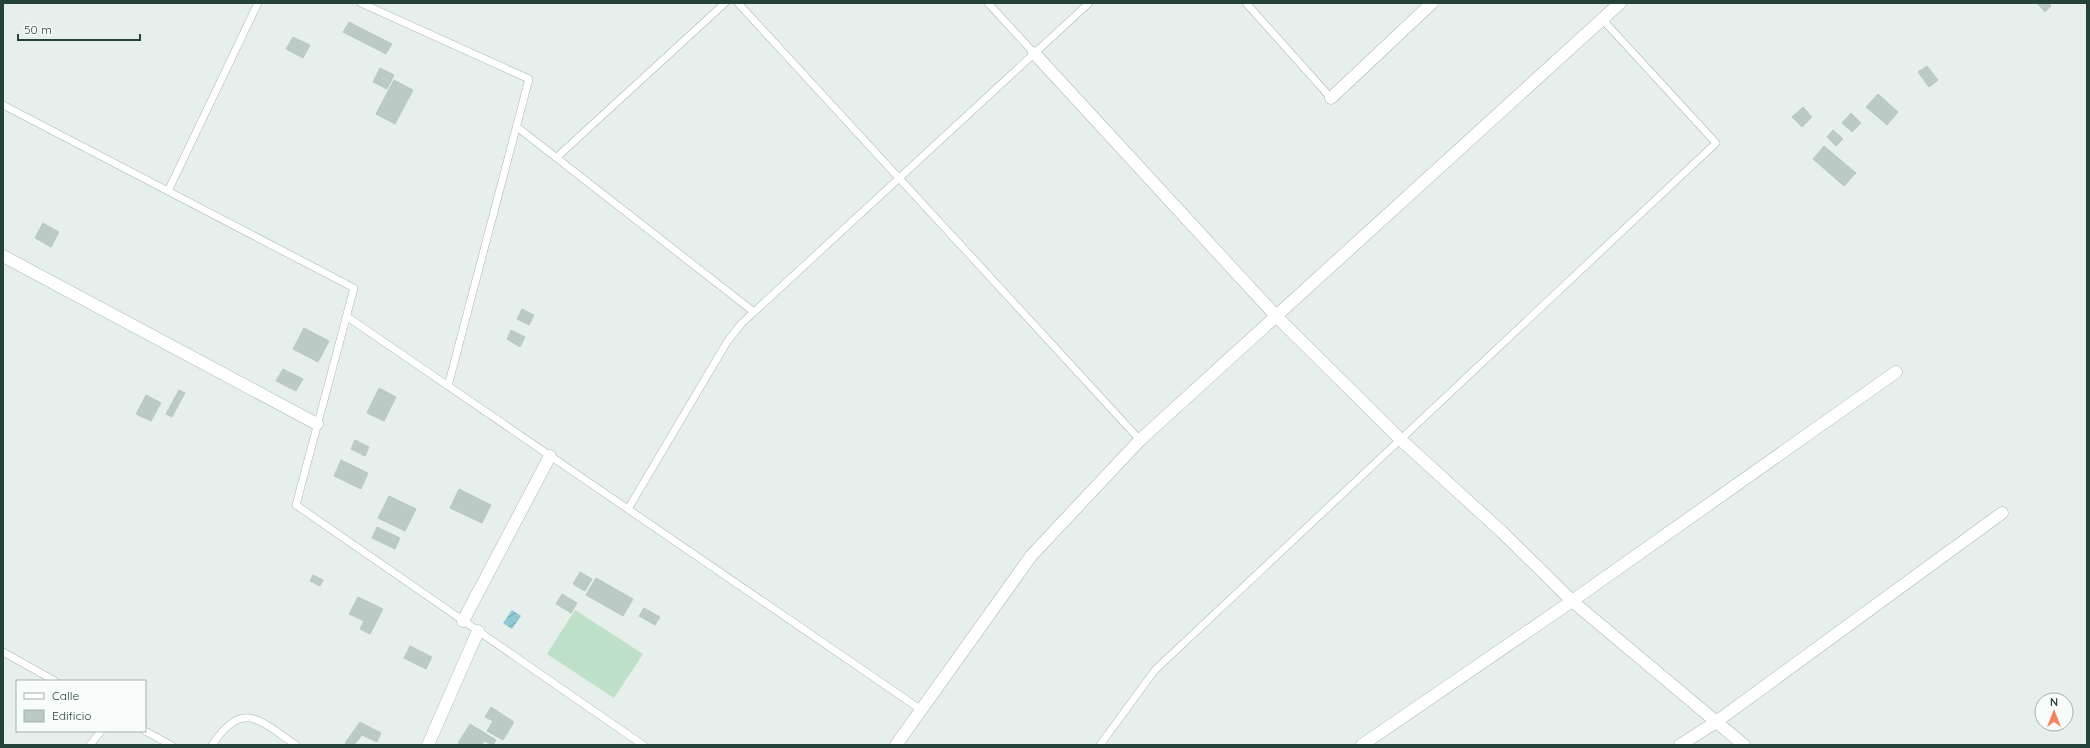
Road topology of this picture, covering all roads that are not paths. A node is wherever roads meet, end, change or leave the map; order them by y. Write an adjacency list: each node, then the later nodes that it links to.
1 (258, 3): 17 (lane)
2 (361, 3): 14 (lane)
3 (724, 3): 15 (lane)
4 (738, 3): 16 (lane)
5 (988, 3): 11 (lane)
6 (1089, 3): 11 (lane)
7 (1246, 3): 12 (lane)
8 (1432, 3): 12 (street)
9 (1620, 3): 10 (street)
10 (1602, 19): 21 (street); 26 (lane)
11 (1034, 53): 16 (lane); 21 (street)
12 (1332, 98)
13 (3, 105): 17 (lane)
14 (517, 127): 15 (lane); 23 (lane)
15 (557, 157): 19 (lane)
16 (899, 178): 19 (lane); 25 (lane)
17 (168, 191): 20 (lane)
18 (3, 256): 24 (street)
19 (754, 312): 28 (lane)
20 (346, 316): 23 (lane); 24 (lane)
21 (1276, 316): 25 (street); 26 (street)
22 (1896, 372): 30 (street)
23 (448, 386): 27 (lane)
24 (318, 424): 31 (lane)
25 (1140, 440): 35 (street)
26 (1401, 440): 30 (street); 46 (lane)
27 (550, 456): 28 (lane); 31 (street)
28 (628, 509): 35 (lane)
29 (2002, 513): 36 (street)
30 (1572, 600): 36 (street); 47 (street)
31 (463, 621): 32 (lane)
32 (478, 631): 43 (street); 44 (lane)
33 (3, 652): 34 (lane)
34 (53, 680)
35 (920, 709): 45 (street)
36 (1716, 722): 48 (street); 49 (street)
37 (100, 732): 39 (lane)
38 (146, 732): 40 (lane)
39 (90, 745)
40 (171, 745)
41 (212, 745): 42 (lane)
42 (296, 745)
43 (428, 745)
44 (643, 745)
45 (896, 745)
46 (1100, 745)
47 (1362, 745)
48 (1680, 745)
49 (1744, 745)

